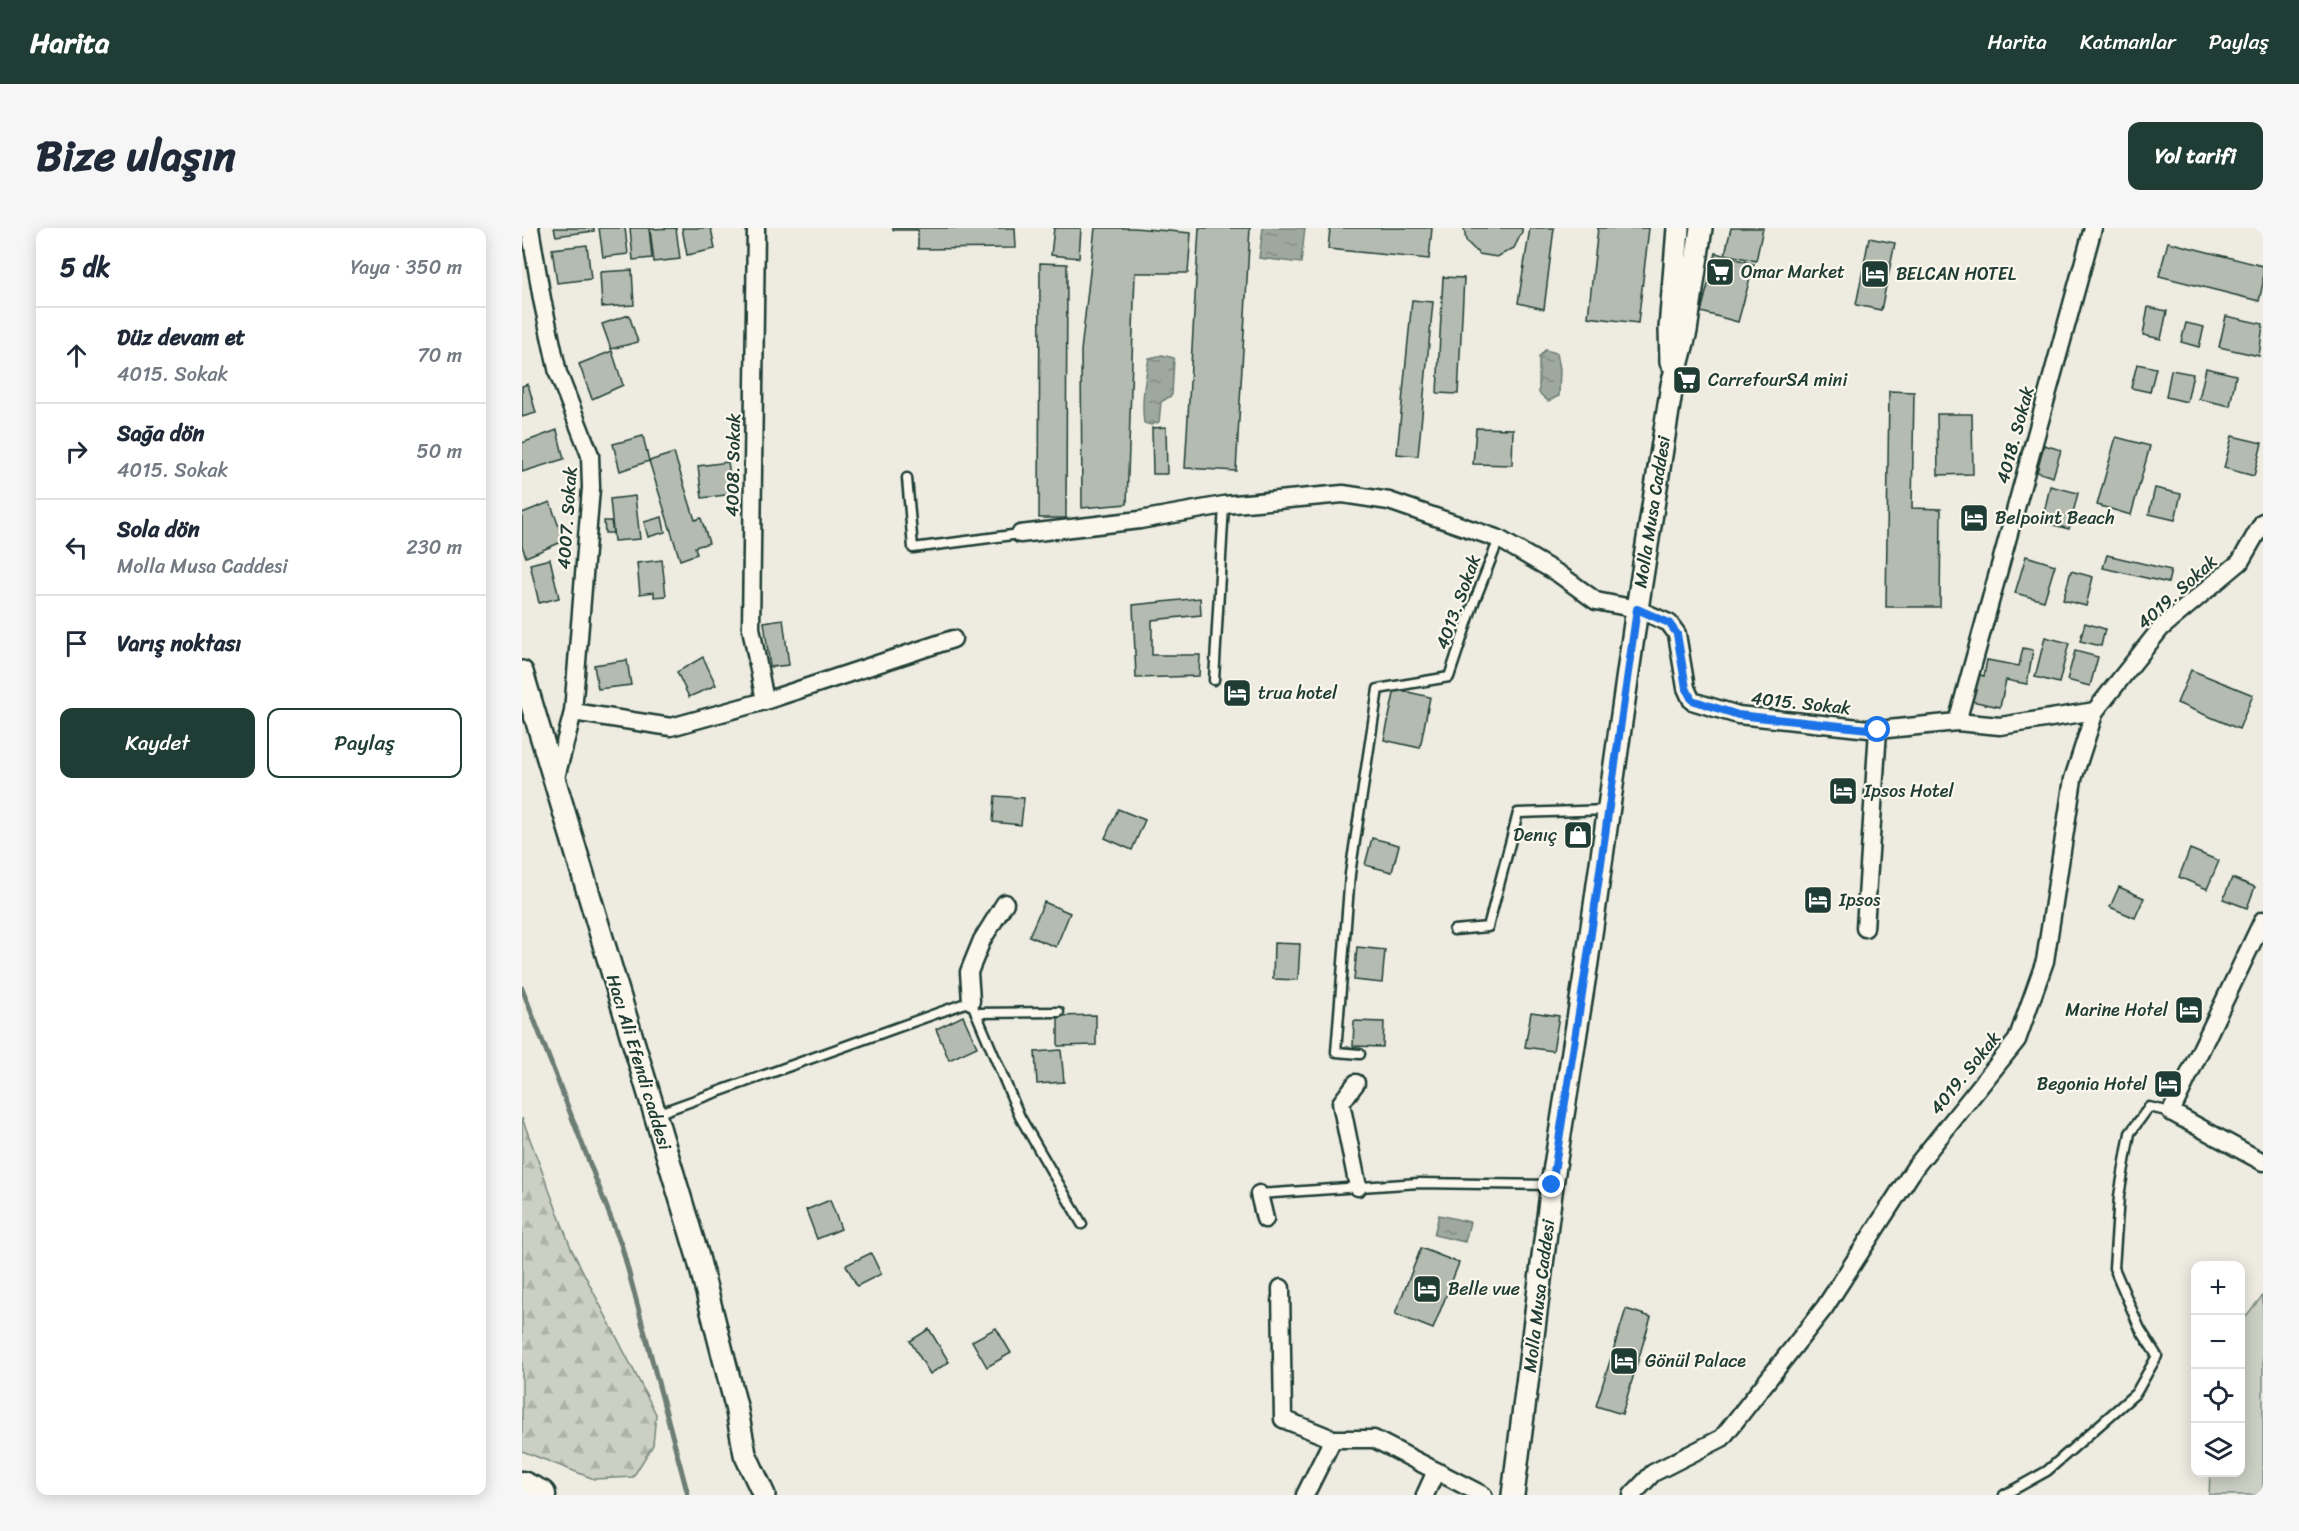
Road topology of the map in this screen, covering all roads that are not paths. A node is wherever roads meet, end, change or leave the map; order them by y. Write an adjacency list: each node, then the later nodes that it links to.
1 (530, 228): 18 (street, 4007. Sokak)
2 (756, 228): 16 (street, 4008. Sokak)
3 (1678, 228): 6 (street)
4 (1701, 228): 6 (street)
5 (2093, 228): 19 (street, 4018. Sokak)
6 (1672, 385): 12 (street, Molla Musa Caddesi)
7 (907, 477): 10 (lane)
8 (1224, 505): 10 (street); 11 (street); 15 (lane)
9 (2263, 522): 17 (street, 4019. Sokak)
10 (1020, 534)
11 (1499, 539): 12 (street); 29 (lane, 4013. Sokak)
12 (1637, 609): 20 (street, 4015. Sokak); 22 (street, Molla Musa Caddesi)
13 (953, 639): 16 (street)
14 (522, 672): 21 (street, Hacı Ali Efendi caddesi)
15 (1214, 680)
16 (765, 701): 18 (street)
17 (2095, 711): 19 (street, 4015. Sokak); 51 (street, 4019. Sokak)
18 (573, 712): 21 (street, 4007. Sokak)
19 (1957, 723): 20 (street, 4015. Sokak)
20 (1878, 730): 25 (street)
21 (555, 781): 32 (street, Hacı Ali Efendi caddesi)
22 (1609, 810): 26 (lane); 34 (street, Molla Musa Caddesi)
23 (1005, 903): 27 (street)
24 (2263, 920): 31 (street)
25 (1865, 928)
26 (1454, 930)
27 (974, 1007): 28 (lane); 32 (lane); 38 (lane)
28 (1059, 1012)
29 (1360, 1054)
30 (1356, 1083): 35 (street)
31 (2171, 1112): 33 (street); 52 (lane)
32 (655, 1114): 41 (street, Hacı Ali Efendi caddesi)
33 (2263, 1162)
34 (1552, 1185): 35 (lane); 50 (street, Molla Musa Caddesi)
35 (1358, 1187): 36 (lane)
36 (1259, 1194): 37 (street)
37 (1265, 1219)
38 (1082, 1224)
39 (1281, 1288): 40 (street)
40 (1333, 1439): 42 (street); 47 (street)
41 (745, 1454): 45 (street); 46 (street, Hacı Ali Efendi caddesi)
42 (1436, 1471): 48 (street); 49 (street)
43 (522, 1486): 44 (highway)
44 (541, 1495)
45 (752, 1495)
46 (764, 1495)
47 (1305, 1495)
48 (1425, 1495)
49 (1483, 1495)
50 (1513, 1495)
51 (1632, 1495)
52 (2004, 1495)

